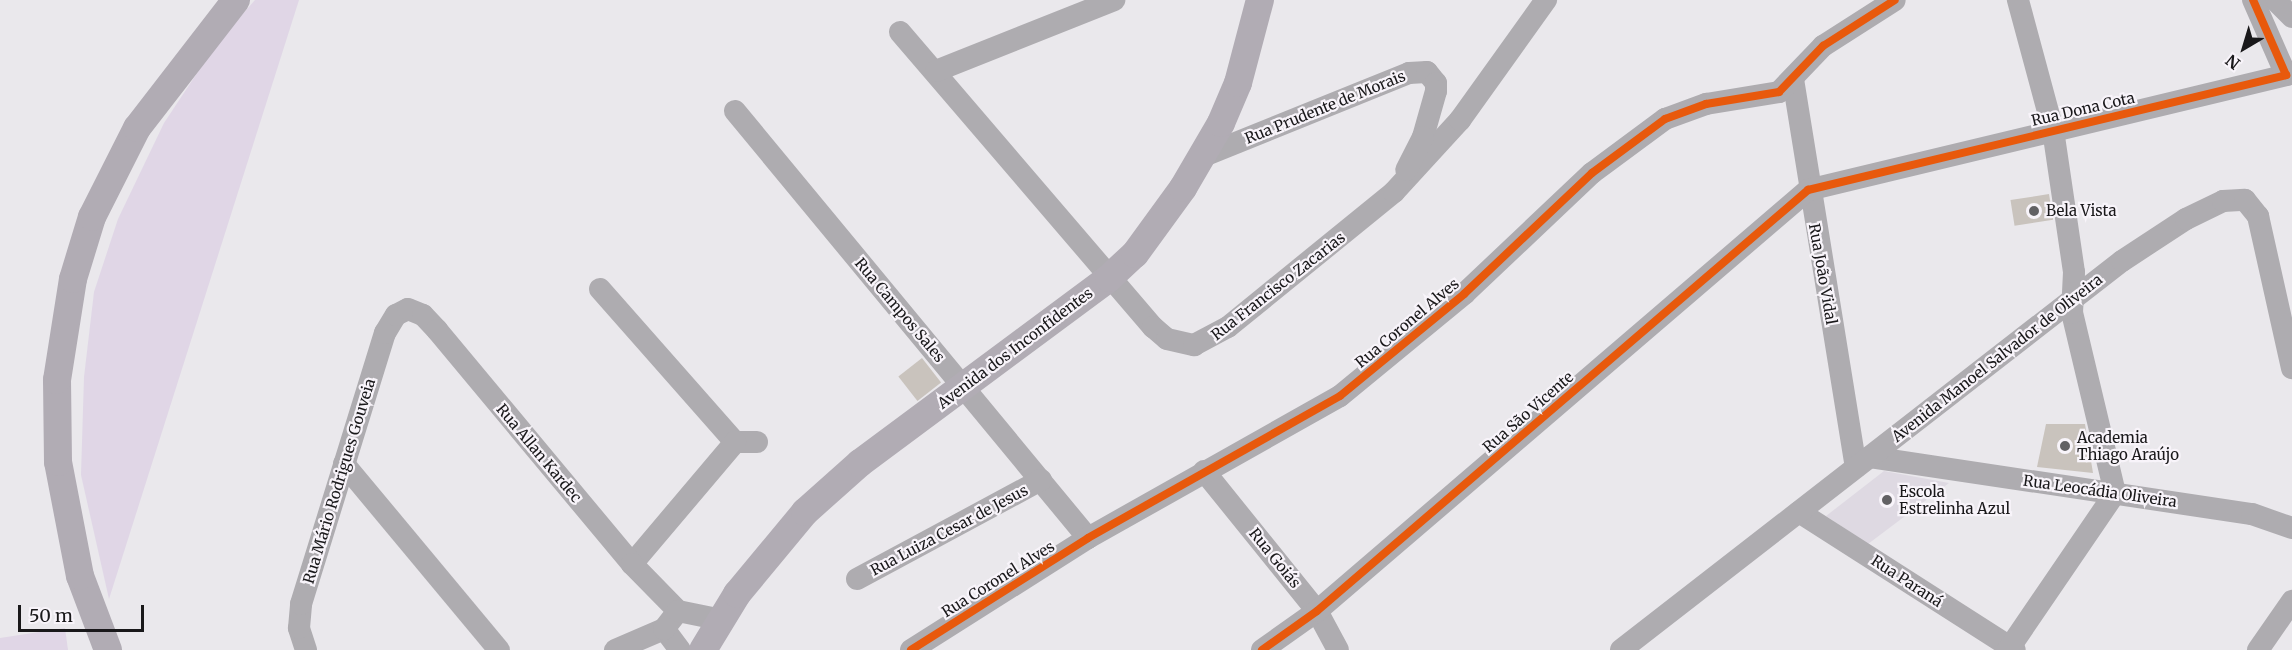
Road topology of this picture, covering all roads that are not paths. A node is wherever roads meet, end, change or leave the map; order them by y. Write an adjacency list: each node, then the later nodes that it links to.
1 (236, 0): 40 (main road)
2 (1114, 0): 11 (street)
3 (1260, 0): 15 (main road, Avenida dos Inconfidentes)
4 (1546, 0): 17 (street, Rua Francisco Zacarias)
5 (1894, 0): 12 (street, Rua Coronel Alves)
6 (2018, 0): 14 (street)
7 (2253, 0): 14 (street, Rua Dona Cota)
8 (2275, 0): 9 (street)
9 (2292, 17)
10 (900, 32): 11 (street, Rua Francisco Zacarias)
11 (936, 71): 18 (street, Rua Francisco Zacarias)
12 (1793, 80): 16 (street, Rua João Vidal); 26 (street, Rua Coronel Alves)
13 (735, 111): 23 (street, Rua Campos Sales)
14 (2053, 130): 16 (street, Rua Dona Cota); 20 (street)
15 (1201, 157): 17 (street, Rua Prudente de Morais); 18 (main road, Avenida dos Inconfidentes)
16 (1809, 190): 24 (street, Rua João Vidal); 36 (street, Rua São Vicente)
17 (1394, 192): 18 (street, Rua Francisco Zacarias)
18 (1109, 278): 23 (main road, Avenida dos Inconfidentes)
19 (600, 289): 32 (street)
20 (2072, 299): 22 (street, Avenida Manoel Salvador de Oliveira); 24 (street, Avenida Manoel Salvador de Oliveira); 28 (street)
21 (396, 315): 25 (street, Rua Mário Rodrigues Gouveia); 32 (street, Rua Allan Kardec)
22 (2292, 368)
23 (964, 387): 27 (street, Rua Campos Sales); 37 (main road, Avenida dos Inconfidentes)
24 (1863, 462): 28 (street, Rua Leocádia Oliveira); 29 (street, Avenida Manoel Salvador de Oliveira)
25 (344, 464): 41 (street, Rua Mário Rodrigues Gouveia); 42 (street)
26 (1204, 471): 31 (street, Rua Coronel Alves); 36 (street, Rua Goiás)
27 (1041, 480): 31 (street, Rua Campos Sales); 33 (street, Rua Luiza Cesar de Jesus)
28 (2115, 493): 30 (street, Rua Leocádia Oliveira); 39 (street)
29 (1799, 512): 39 (street, Rua Paraná); 49 (street, Avenida Manoel Salvador de Oliveira)
30 (2292, 528)
31 (1088, 538): 46 (street, Rua Coronel Alves)
32 (633, 564): 35 (street, Rua Allan Kardec)
33 (857, 579)
34 (2292, 601): 50 (street)
35 (678, 611): 37 (street); 38 (street)
36 (1317, 611): 47 (street, Rua São Vicente); 48 (street, Rua Goiás)
37 (722, 620): 45 (main road, Avenida dos Inconfidentes)
38 (664, 629): 43 (street); 44 (street)
39 (2011, 649)
40 (108, 650)
41 (306, 650)
42 (499, 650)
43 (615, 650)
44 (680, 650)
45 (703, 650)
46 (912, 650)
47 (1262, 650)
48 (1338, 650)
49 (1621, 650)
50 (2258, 650)

